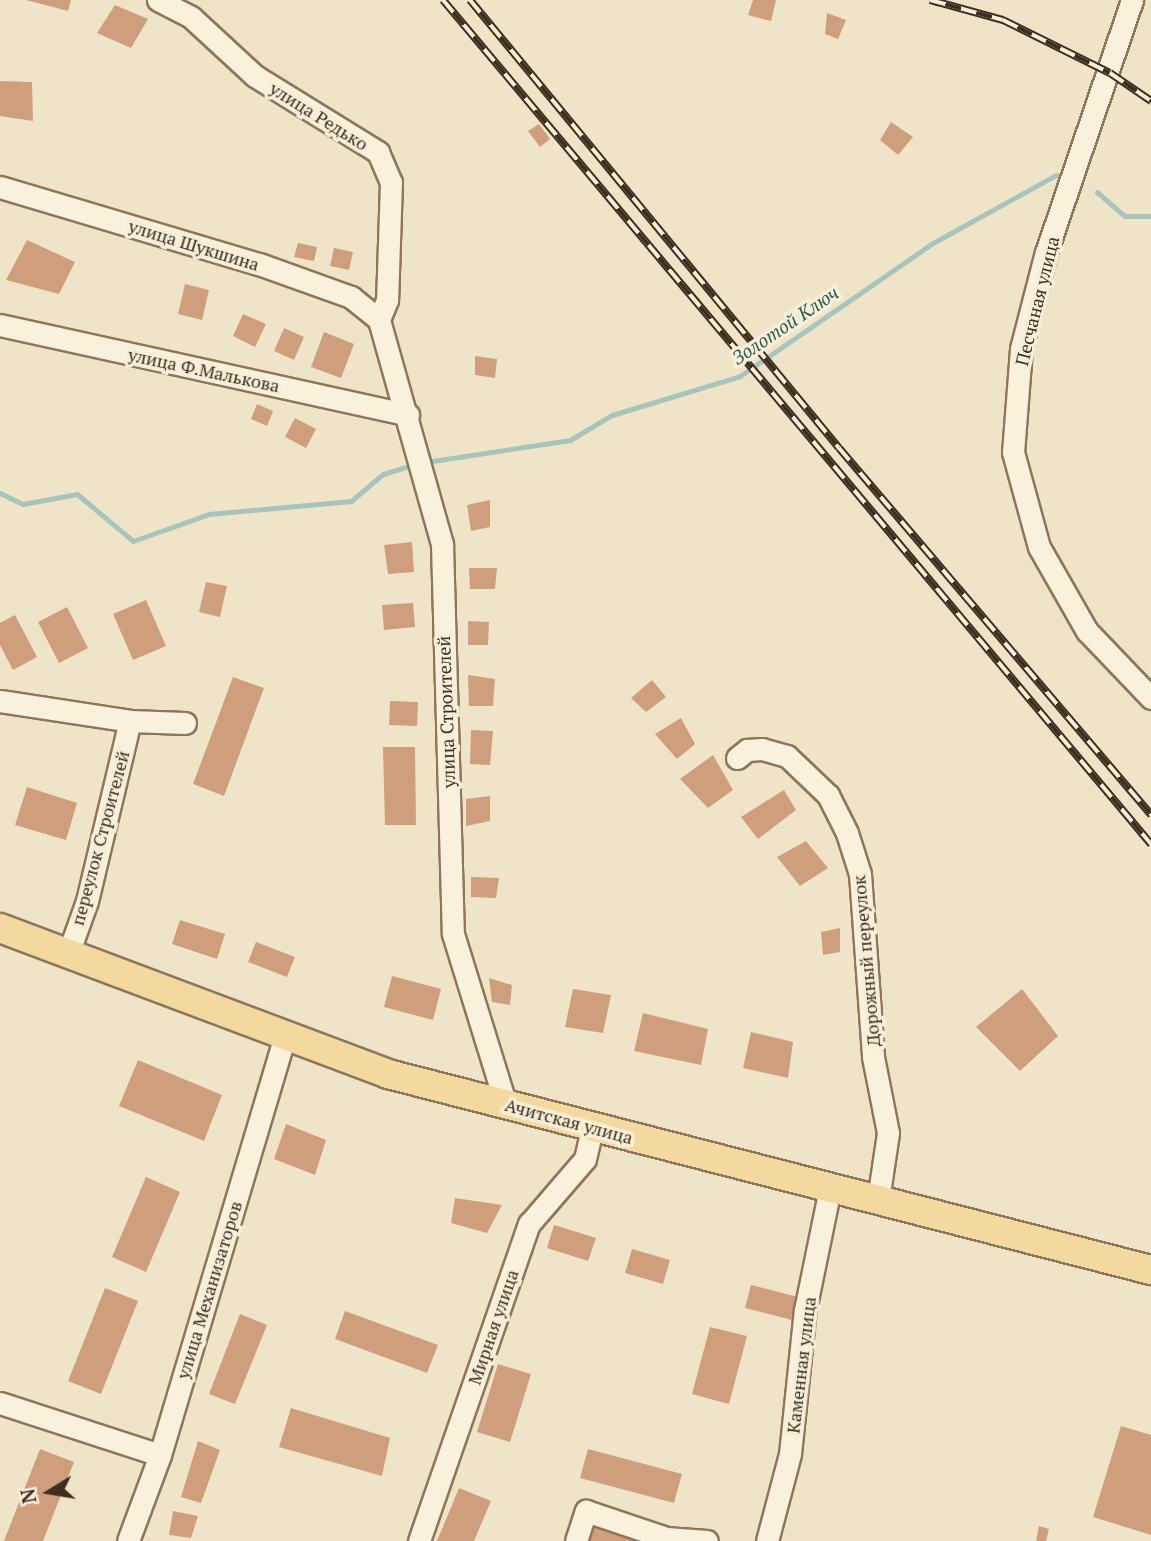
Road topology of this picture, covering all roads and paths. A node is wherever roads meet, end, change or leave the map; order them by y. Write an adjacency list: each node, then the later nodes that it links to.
1 (158, 0): 4 (street, улица Редько)
2 (1138, 4): 7 (street, Песчаная улица)
3 (0, 187): 4 (street, улица Шукшина)
4 (379, 320): 6 (street, улица Строителей)
5 (0, 325): 6 (street, улица Ф.Малькова)
6 (408, 415): 15 (street, улица Строителей)
7 (1151, 698)
8 (0, 701): 9 (street)
9 (130, 720): 10 (street); 13 (street, переулок Строителей)
10 (185, 723)
11 (737, 758): 18 (street, Дорожный переулок)
12 (0, 928): 13 (main road, Ачитская улица)
13 (68, 954): 14 (main road, Ачитская улица)
14 (285, 1037): 15 (main road, Ачитская улица); 21 (street, улица Механизаторов)
15 (506, 1105): 16 (main road, Ачитская улица)
16 (592, 1128): 17 (main road, Ачитская улица); 23 (street, Мирная улица)
17 (830, 1188): 18 (main road, Ачитская улица); 26 (street, Каменная улица)
18 (878, 1200): 19 (main road, Ачитская улица)
19 (1151, 1270)
20 (0, 1403): 21 (street)
21 (160, 1455): 22 (street, улица Механизаторов)
22 (128, 1541)
23 (419, 1541)
24 (576, 1541): 25 (street)
25 (707, 1541)
26 (767, 1541)

